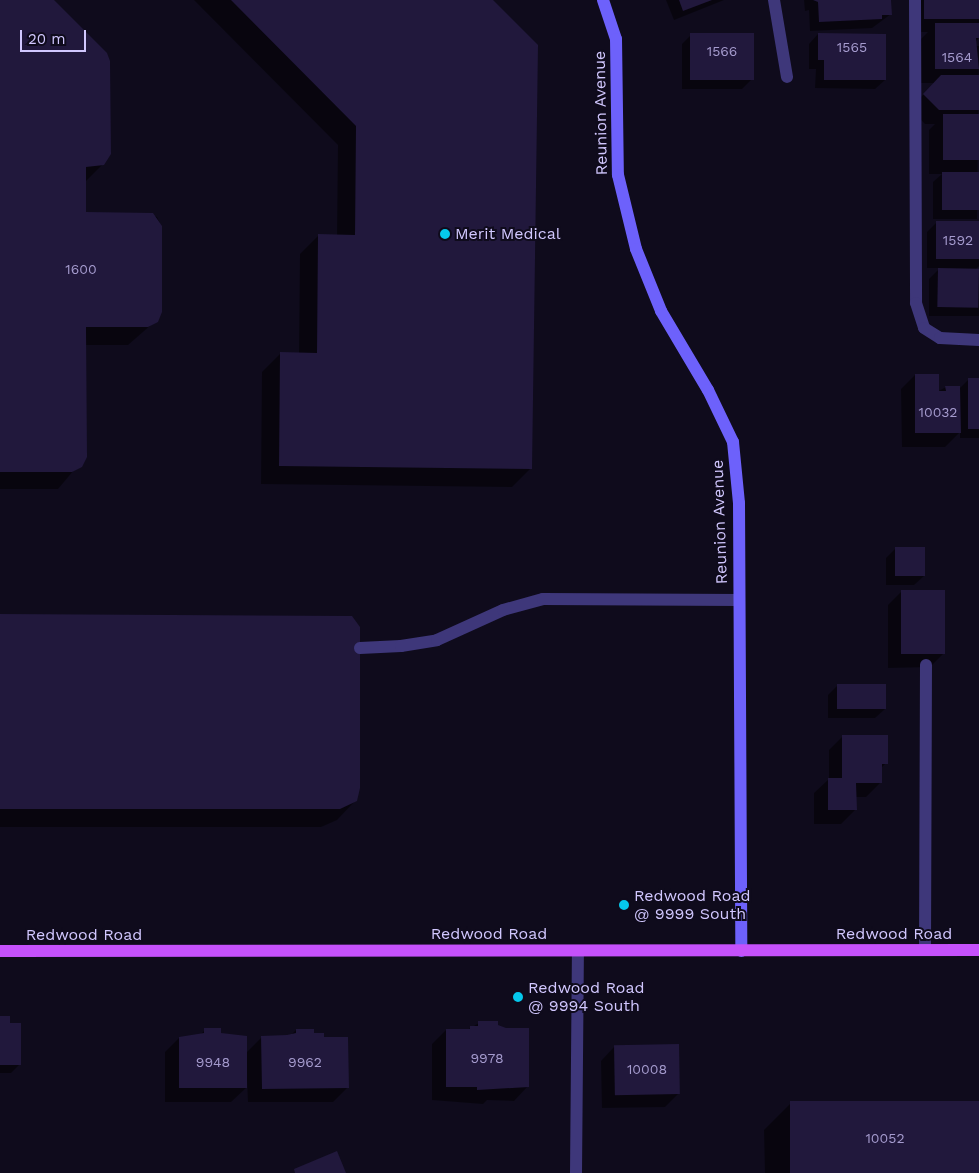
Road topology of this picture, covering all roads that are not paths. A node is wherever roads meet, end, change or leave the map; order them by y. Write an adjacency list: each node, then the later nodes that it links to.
1 (603, 0): 6 (street, Reunion Avenue)
2 (774, 0): 4 (street)
3 (915, 0): 5 (street)
4 (787, 77)
5 (979, 340)
6 (739, 600): 7 (street); 13 (street, Reunion Avenue)
7 (360, 648)
8 (926, 665): 9 (street)
9 (925, 950): 10 (main road, Redwood Road); 13 (main road, Redwood Road)
10 (979, 950)
11 (0, 951): 12 (main road, Redwood Road)
12 (578, 951): 13 (main road, Redwood Road); 14 (street)
13 (742, 951)
14 (576, 1173)

